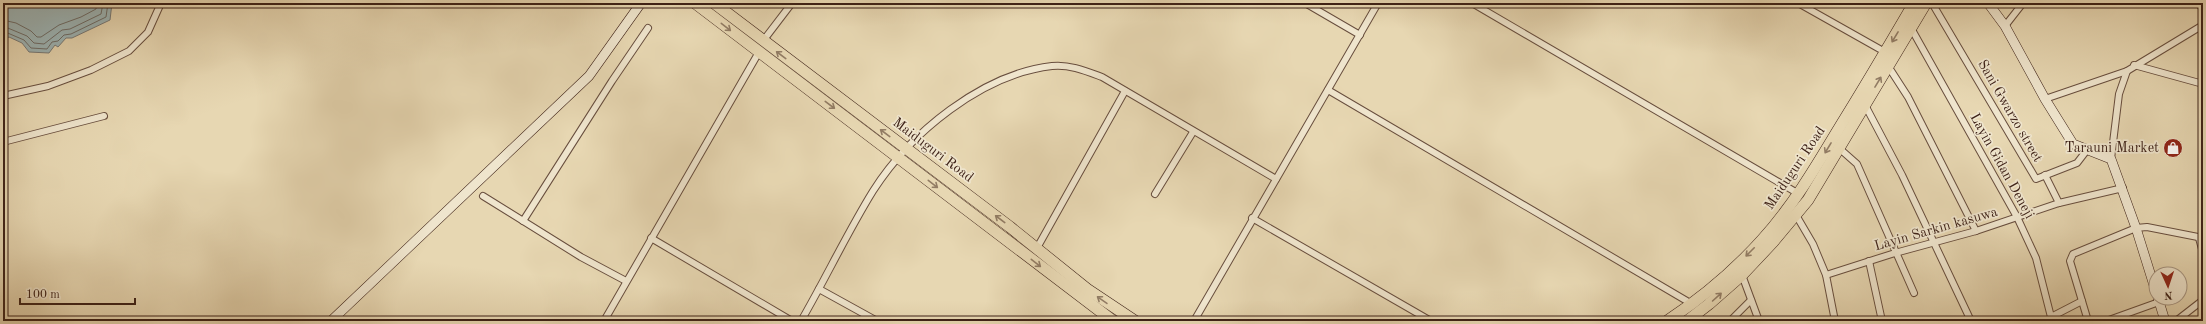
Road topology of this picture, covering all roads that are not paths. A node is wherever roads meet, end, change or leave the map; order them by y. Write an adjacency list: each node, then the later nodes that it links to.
1 (161, 3): 31 (street)
2 (641, 3): 76 (street)
3 (695, 3): 23 (highway, Maiduguri Road, one-way to 23)
4 (714, 3): 22 (highway, Maiduguri Road)
5 (792, 3): 22 (street)
6 (1305, 3): 21 (street)
7 (1378, 3): 21 (street)
8 (1472, 3): 45 (street)
9 (1798, 3): 24 (street)
10 (1914, 3): 24 (highway, Maiduguri Road, one-way to 24)
11 (1926, 3): 20 (highway, Maiduguri Road)
12 (1932, 3): 41 (street, Sani Gwarzo street)
13 (1988, 3): 18 (street)
14 (2023, 3): 18 (street)
15 (2198, 3): 16 (street)
16 (2203, 9)
17 (2203, 25): 25 (street)
18 (2005, 26): 32 (street)
19 (648, 28): 52 (street)
20 (1911, 28): 26 (highway, Maiduguri Road); 50 (street, Layin Gidan Deneji)
21 (1360, 35): 29 (street)
22 (763, 41): 39 (highway, Maiduguri Road, one-way to 22)
23 (759, 52): 39 (highway, Maiduguri Road, one-way to 39); 55 (street)
24 (1886, 52): 45 (highway, Maiduguri Road, one-way to 45)
25 (2134, 65): 27 (street); 28 (street)
26 (1888, 66): 33 (highway, Maiduguri Road, one-way to 26); 54 (street)
27 (2127, 70): 32 (street); 40 (street)
28 (2203, 84)
29 (1328, 90): 42 (street); 71 (street)
30 (1125, 91): 35 (street); 39 (street); 58 (street)
31 (3, 96)
32 (2045, 98): 38 (street)
33 (1865, 105): 37 (highway, Maiduguri Road); 57 (street)
34 (104, 116): 36 (street)
35 (1193, 132): 42 (street); 44 (street)
36 (3, 142)
37 (1840, 149): 47 (highway, Maiduguri Road); 59 (street)
38 (2087, 150): 40 (street); 41 (street, Sani Gwarzo street)
39 (902, 153): 58 (highway, Maiduguri Road, one-way to 39); 66 (street); 81 (highway, Maiduguri Road, one-way to 81)
40 (2111, 159): 43 (street)
41 (2045, 175): 48 (street)
42 (1276, 180): 51 (street)
43 (2123, 188): 48 (street, Layin Sarkin kasuwa); 53 (street)
44 (1155, 194)
45 (1798, 194): 47 (street); 71 (highway, Maiduguri Road, one-way to 71)
46 (483, 196): 52 (street)
47 (1808, 200): 49 (highway, Maiduguri Road)
48 (2059, 203): 50 (street, Layin Sarkin kasuwa)
49 (1796, 215): 63 (highway, Maiduguri Road); 64 (street)
50 (2017, 217): 54 (street, Layin Sarkin kasuwa); 74 (street, Layin Gidan Deneji)
51 (1252, 218): 75 (street); 83 (street)
52 (523, 222): 65 (street)
53 (2136, 228): 56 (street); 62 (street); 69 (street)
54 (1976, 231): 57 (street, Layin Sarkin kasuwa)
55 (651, 238): 65 (street); 78 (street)
56 (2201, 238): 60 (street)
57 (1935, 242): 59 (street, Layin Sarkin kasuwa); 90 (street)
58 (1037, 248): 82 (highway, Maiduguri Road, one-way to 58)
59 (1895, 253): 61 (street, Layin Sarkin kasuwa); 67 (street)
60 (2203, 253)
61 (1869, 262): 64 (street, Layin Sarkin kasuwa); 89 (street)
62 (2148, 266)
63 (1742, 275): 68 (street); 85 (highway, Maiduguri Road, one-way to 63)
64 (1826, 275): 88 (street)
65 (626, 281): 77 (street)
66 (820, 289): 79 (street); 80 (street)
67 (1914, 293)
68 (1751, 300): 86 (street); 87 (street)
69 (2082, 300): 74 (street); 91 (street)
70 (2203, 300): 94 (street)
71 (1692, 304): 84 (highway, Maiduguri Road)
72 (2148, 304): 92 (street)
73 (2160, 306): 93 (street)
74 (2049, 319)
75 (1196, 320)
76 (331, 321)
77 (604, 321)
78 (792, 321)
79 (801, 321)
80 (877, 321)
81 (1114, 321)
82 (1135, 321)
83 (1431, 321)
84 (1667, 321)
85 (1686, 321)
86 (1730, 321)
87 (1759, 321)
88 (1835, 321)
89 (1882, 321)
90 (1972, 321)
91 (2088, 321)
92 (2106, 321)
93 (2165, 321)
94 (2176, 321)

